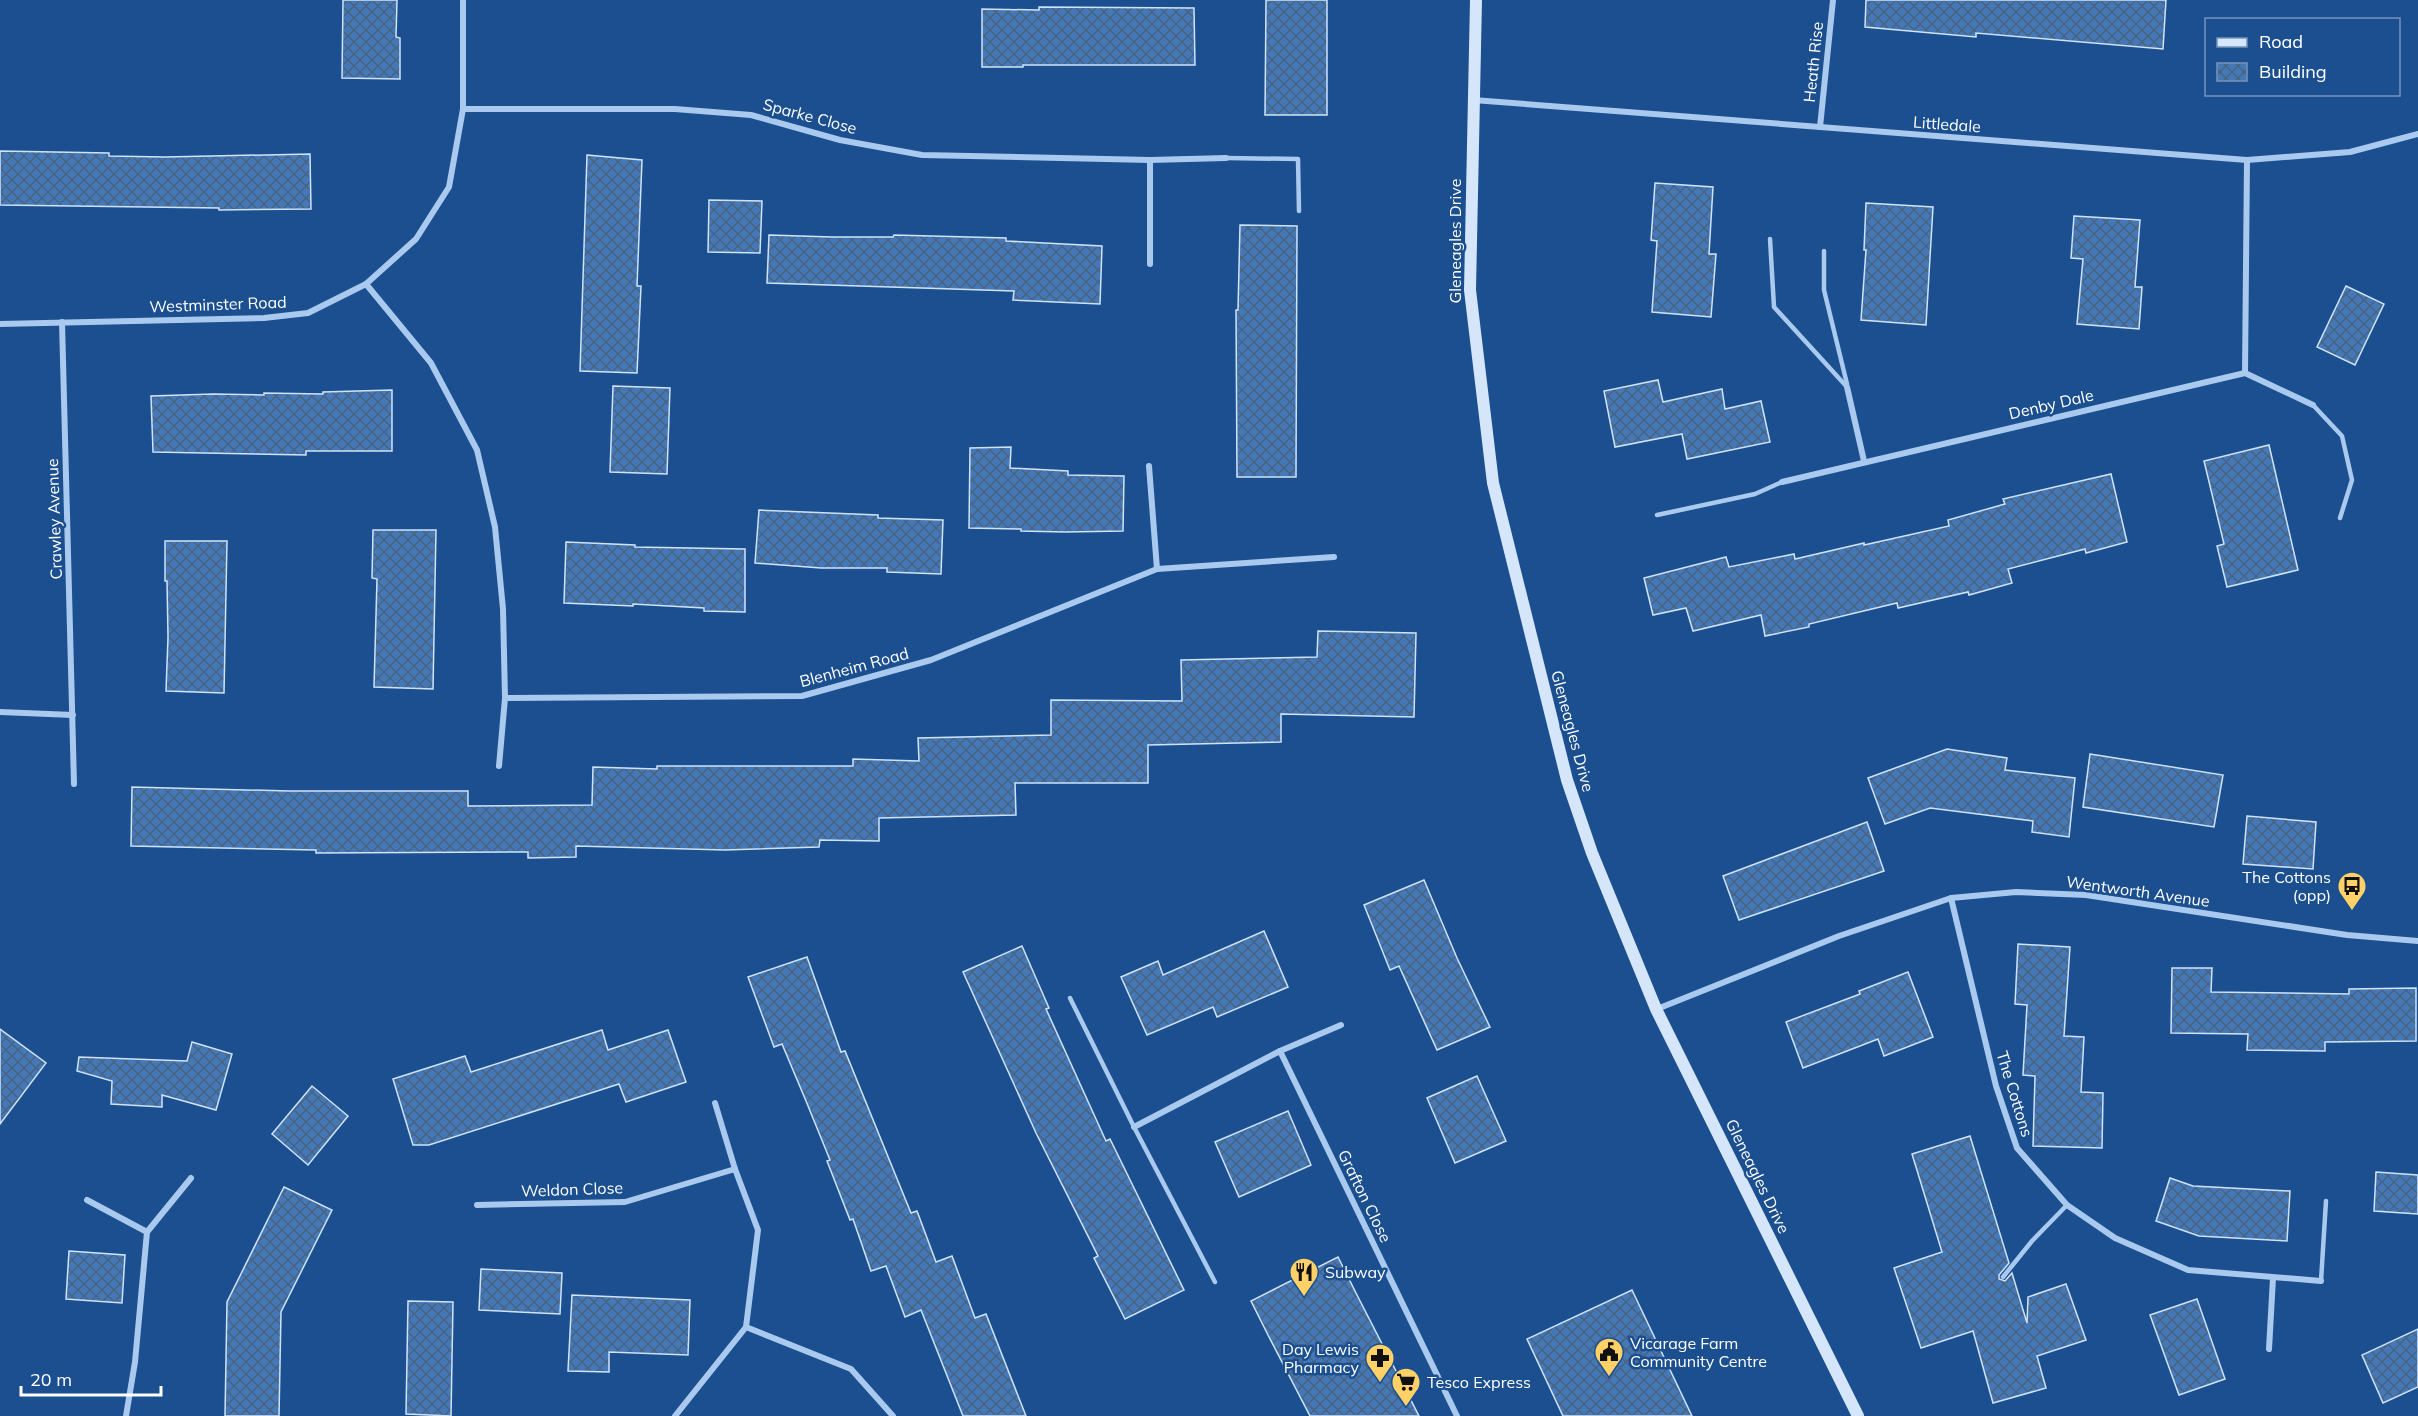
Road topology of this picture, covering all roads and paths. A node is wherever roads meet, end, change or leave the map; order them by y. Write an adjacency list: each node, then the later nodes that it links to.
1 (462, 0): 5 (street, Westminster Road)
2 (1476, 0): 4 (street, Gleneagles Drive)
3 (1833, 0): 6 (street, Heath Rise)
4 (1473, 100): 6 (street, Littledale); 36 (street, Gleneagles Drive)
5 (463, 109): 9 (street, Sparke Close); 15 (street, Westminster Road)
6 (1820, 128): 10 (street, Littledale)
7 (2418, 134): 10 (street, Littledale)
8 (1226, 158): 9 (street, Sparke Close); 11 (lane)
9 (1150, 160): 14 (street)
10 (2247, 160): 18 (street)
11 (1299, 211)
12 (1770, 239): 19 (lane)
13 (1824, 251): 19 (lane)
14 (1150, 264)
15 (366, 284): 16 (street, Westminster Road); 28 (street)
16 (62, 322): 17 (street, Westminster Road); 30 (street, Crawley Avenue)
17 (0, 324)
18 (2245, 373): 20 (street); 21 (street, Denby Dale)
19 (1848, 387): 21 (street)
20 (2313, 405): 25 (lane)
21 (1864, 461): 23 (street, Denby Dale)
22 (1149, 466): 27 (street)
23 (1782, 482): 24 (lane)
24 (1657, 515)
25 (2340, 518)
26 (1334, 557): 27 (street, Blenheim Road)
27 (1157, 569): 28 (street, Blenheim Road)
28 (505, 698): 31 (street)
29 (0, 712): 30 (street)
30 (73, 715): 32 (street, Crawley Avenue)
31 (499, 766)
32 (74, 784)
33 (1951, 898): 34 (street, Wentworth Avenue); 36 (street, Wentworth Avenue); 46 (street, The Cottons)
34 (2418, 941)
35 (1070, 998): 40 (lane)
36 (1656, 1009): 58 (street, Gleneagles Drive)
37 (1341, 1025): 38 (street)
38 (1280, 1051): 40 (street); 57 (street, Grafton Close)
39 (715, 1103): 41 (street)
40 (1134, 1127): 51 (lane)
41 (735, 1169): 45 (street, Weldon Close); 52 (street)
42 (191, 1178): 47 (street)
43 (87, 1200): 47 (street)
44 (2326, 1202): 50 (lane)
45 (477, 1205)
46 (2067, 1205): 48 (lane); 49 (street, The Cottons)
47 (147, 1232): 54 (street)
48 (2003, 1277)
49 (2273, 1278): 50 (street, The Cottons); 53 (street)
50 (2321, 1281)
51 (1215, 1282)
52 (746, 1327): 55 (street); 56 (street)
53 (2269, 1349)
54 (126, 1416)
55 (675, 1416)
56 (893, 1416)
57 (1457, 1416)
58 (1858, 1416)

